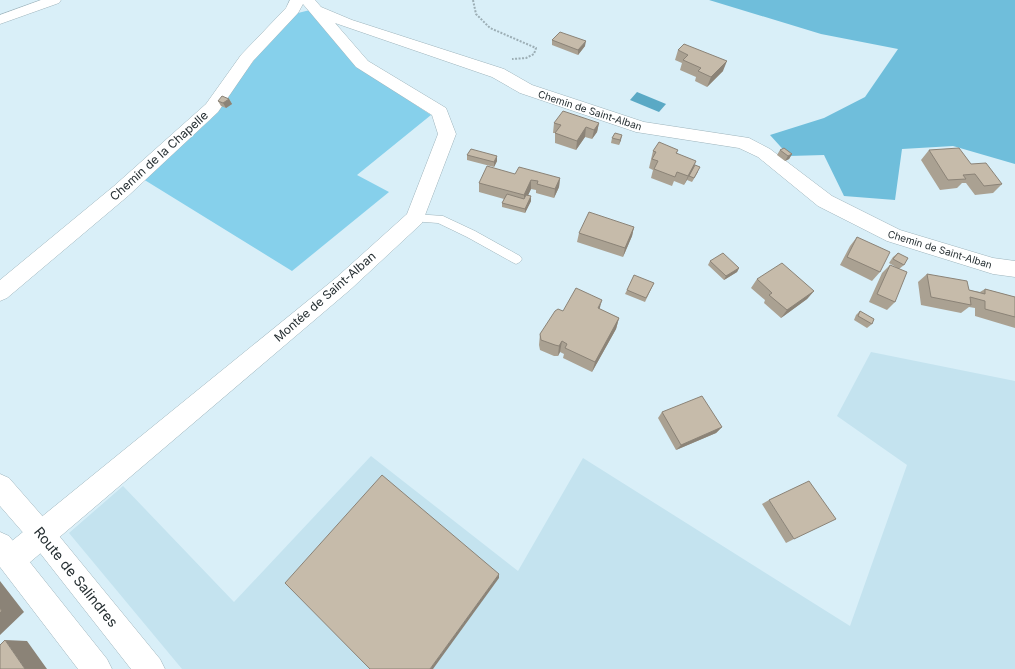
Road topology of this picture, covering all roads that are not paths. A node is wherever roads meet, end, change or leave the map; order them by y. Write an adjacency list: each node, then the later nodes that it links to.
1 (54, 0): 3 (street)
2 (306, 3): 4 (street, Montée de Saint-Alban); 6 (street, Chemin de Saint-Alban); 7 (street, Chemin de la Chapelle)
3 (0, 20)
4 (415, 218): 5 (lane); 9 (street, Montée de Saint-Alban)
5 (516, 260)
6 (1015, 268)
7 (0, 292)
8 (0, 487): 9 (street, Route de Salindres)
9 (42, 535): 10 (street, Montée de Saint-Alban); 12 (street, Route de Salindres)
10 (6, 552): 11 (street)
11 (97, 669)
12 (150, 669)

